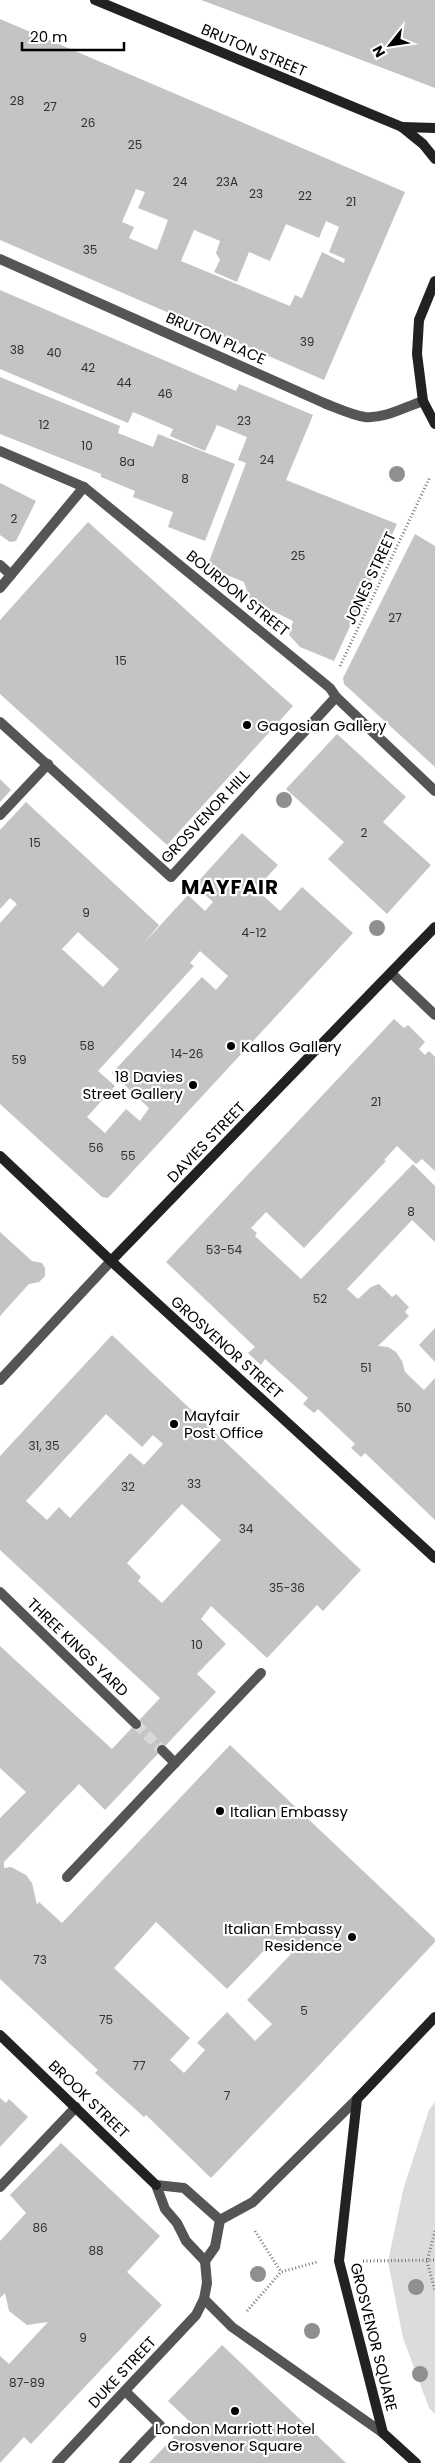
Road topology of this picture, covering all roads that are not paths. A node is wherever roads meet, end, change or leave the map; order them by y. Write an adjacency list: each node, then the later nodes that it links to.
1 (95, 0): 2 (street, BRUTON STREET)
2 (402, 128): 3 (street, BRUTON STREET); 4 (street, BRUTON STREET)
3 (435, 128)
4 (435, 159)
5 (0, 259): 7 (street, BRUTON PLACE)
6 (435, 281): 7 (street)
7 (423, 401): 8 (street)
8 (435, 424)
9 (0, 451): 10 (street, BOURDON STREET)
10 (84, 487): 12 (street); 14 (street, BOURDON STREET)
11 (0, 565): 12 (street)
12 (11, 575): 13 (street)
13 (0, 588)
14 (336, 697): 16 (street, GROSVENOR HILL); 17 (street, BOURDON STREET)
15 (0, 722): 16 (street, GROSVENOR HILL)
16 (48, 764): 18 (street)
17 (435, 791)
18 (0, 815)
19 (435, 927): 20 (street, DAVIES STREET)
20 (391, 973): 21 (street); 23 (street, DAVIES STREET)
21 (435, 1015)
22 (0, 1156): 23 (street, GROSVENOR STREET)
23 (111, 1261): 24 (street, DAVIES STREET); 25 (street, GROSVENOR STREET)
24 (0, 1380)
25 (435, 1558)
26 (0, 1592): 28 (street, THREE KINGS YARD)
27 (261, 1673): 30 (street)
28 (136, 1724)
29 (162, 1750): 30 (street)
30 (175, 1763): 31 (street)
31 (67, 1877)
32 (435, 2017): 34 (street)
33 (0, 2035): 35 (street, BROOK STREET)
34 (357, 2099): 38 (street); 42 (street, GROSVENOR SQUARE)
35 (76, 2107): 36 (street, BROOK STREET); 37 (street)
36 (156, 2185): 38 (street); 39 (street, BROOK STREET)
37 (0, 2187)
38 (220, 2220): 39 (street)
39 (205, 2261): 40 (street)
40 (204, 2299): 41 (street, DUKE STREET); 42 (street, GROSVENOR SQUARE)
41 (125, 2391): 43 (street, DUKE STREET); 44 (street)
42 (383, 2433): 45 (street, GROSVENOR SQUARE)
43 (58, 2463)
44 (124, 2463)
45 (416, 2463)

